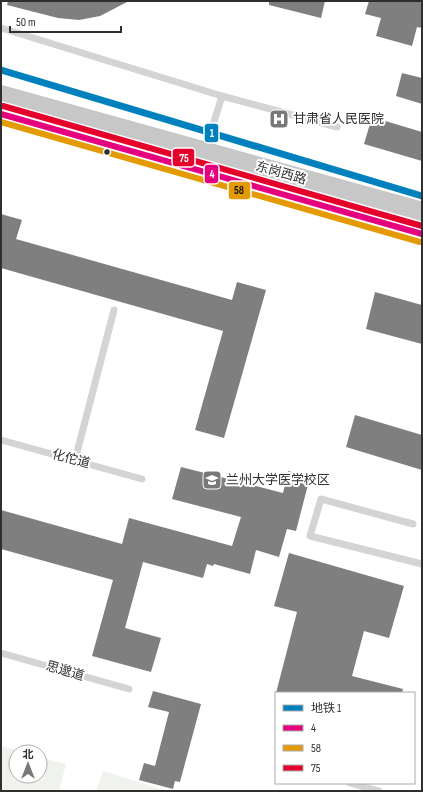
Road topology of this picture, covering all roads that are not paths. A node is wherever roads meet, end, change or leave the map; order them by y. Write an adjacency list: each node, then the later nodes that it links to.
1 (1, 28): 3 (lane)
2 (1, 96): 6 (main road, 东岗西路)
3 (222, 96): 5 (lane); 6 (lane)
4 (1, 114): 8 (main road, 东岗西路)
5 (337, 127)
6 (205, 152): 7 (main road, 东岗西路)
7 (422, 213)
8 (422, 234)
9 (114, 310): 11 (lane)
10 (1, 440): 11 (lane, 化佗道)
11 (75, 460): 12 (lane, 化佗道)
12 (142, 479)
13 (413, 524): 14 (lane)
14 (422, 564)
15 (1, 653): 16 (lane, 思邈道)
16 (129, 689)
17 (354, 784): 18 (lane)
18 (379, 791)

